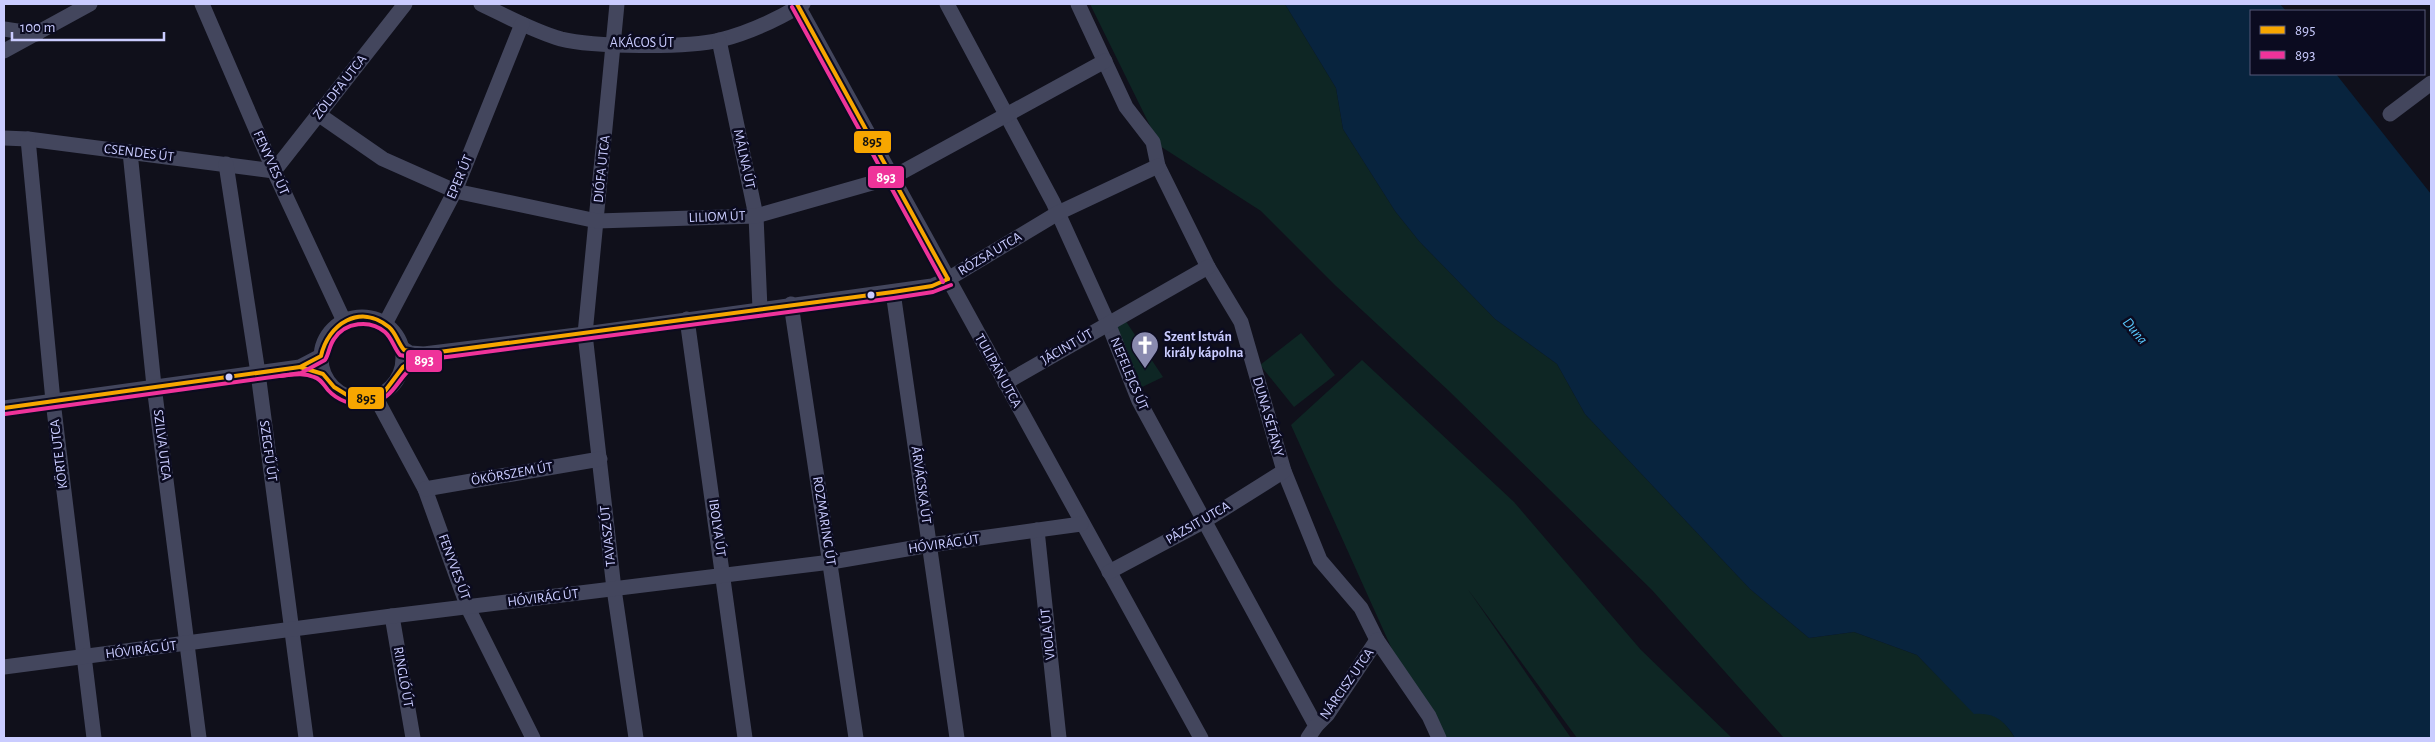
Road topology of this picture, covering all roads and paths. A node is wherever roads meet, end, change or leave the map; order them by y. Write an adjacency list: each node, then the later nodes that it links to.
1 (90, 4): 11 (street)
2 (202, 4): 25 (street, FENYVES ÚT)
3 (405, 4): 17 (street, ZÖLDFA UTCA)
4 (481, 4): 9 (street, AKÁCOS ÚT)
5 (618, 4): 13 (street, DIÓFA UTCA)
6 (947, 4): 19 (street, NEFELEJCS ÚT)
7 (1078, 4): 15 (street, DUNA SÉTÁNY)
8 (799, 5): 12 (street, AKÁCOS ÚT); 26 (street, TULIPÁN UTCA)
9 (522, 24): 13 (street, AKÁCOS ÚT); 27 (street, EPER ÚT)
10 (4, 29): 11 (street)
11 (36, 34): 14 (street)
12 (718, 40): 13 (street, AKÁCOS ÚT); 29 (street, MÁLNA ÚT)
13 (615, 44): 30 (street, DIÓFA UTCA)
14 (4, 51)
15 (1105, 62): 19 (street, LILIOM ÚT); 24 (street, DUNA SÉTÁNY)
16 (2431, 83): 18 (street)
17 (318, 114): 25 (street, ZÖLDFA UTCA); 27 (street, LILIOM ÚT)
18 (2390, 114)
19 (1004, 115): 26 (street, LILIOM ÚT); 28 (street, NEFELEJCS ÚT)
20 (4, 138): 21 (street, CSENDES ÚT)
21 (28, 139): 22 (street, CSENDES ÚT); 51 (street, KÖRTE UTCA)
22 (130, 152): 23 (street, CSENDES ÚT); 49 (street, SZILVA UTCA)
23 (226, 164): 25 (street, CSENDES ÚT); 46 (street, SZEGFŰ ÚT)
24 (1158, 166): 28 (street, RÓZSA UTCA); 31 (street, DUNA SÉTÁNY)
25 (274, 171): 37 (street, FENYVES ÚT)
26 (893, 177): 29 (street, LILIOM ÚT); 32 (street, TULIPÁN UTCA)
27 (455, 191): 30 (street, LILIOM ÚT); 39 (street, EPER ÚT)
28 (1058, 213): 32 (street, RÓZSA UTCA); 38 (street, NEFELEJCS ÚT)
29 (756, 216): 30 (street, LILIOM ÚT); 35 (street, MÁLNA ÚT)
30 (597, 221): 40 (street, DIÓFA UTCA)
31 (1208, 266): 38 (street, JÁCINT ÚT); 54 (street, DUNA SÉTÁNY)
32 (948, 279): 33 (street, RÓZSA UTCA); 48 (street, TULIPÁN UTCA)
33 (893, 292): 34 (street, RÓZSA UTCA); 59 (street, ÁRVÁCSKA ÚT)
34 (791, 304): 35 (street, RÓZSA UTCA); 60 (street, ROZMARING ÚT)
35 (760, 309): 36 (street, RÓZSA UTCA)
36 (687, 319): 40 (street, RÓZSA UTCA); 62 (street, IBOLYA ÚT)
37 (344, 321): 39 (street); 43 (street)
38 (1108, 323): 48 (street, JÁCINT ÚT); 56 (street, NEFELEJCS ÚT)
39 (385, 324): 41 (street)
40 (585, 334): 42 (street, RÓZSA UTCA); 53 (street, TAVASZ ÚT)
41 (402, 348): 42 (street); 45 (street)
42 (424, 354): 45 (street)
43 (321, 356): 44 (street); 47 (street)
44 (300, 368): 46 (street); 47 (street)
45 (401, 370): 50 (street)
46 (258, 373): 49 (street); 66 (street, SZEGFŰ ÚT)
47 (326, 376): 50 (street)
48 (1005, 383): 57 (street, TULIPÁN UTCA)
49 (154, 386): 51 (street); 68 (street, SZILVA UTCA)
50 (375, 396): 55 (street, FENYVES ÚT)
51 (53, 401): 52 (street); 69 (street, KÖRTE UTCA)
52 (4, 408)
53 (600, 459): 55 (street, ÖKÖRSZEM ÚT); 63 (street, TAVASZ ÚT)
54 (1284, 471): 56 (street, PÁZSIT UTCA); 67 (street, DUNA SÉTÁNY)
55 (425, 489): 64 (street, FENYVES ÚT)
56 (1203, 522): 61 (street, PÁZSIT UTCA); 71 (street, NEFELEJCS ÚT)
57 (1081, 524): 58 (street, HÓVIRÁG ÚT); 61 (street, TULIPÁN UTCA)
58 (1037, 530): 59 (street, HÓVIRÁG ÚT); 82 (street, VIOLA ÚT)
59 (930, 545): 60 (street, HÓVIRÁG ÚT); 81 (street, ÁRVÁCSKA ÚT)
60 (831, 562): 62 (street, HÓVIRÁG ÚT); 80 (street, ROZMARING ÚT)
61 (1109, 572): 72 (street, TULIPÁN UTCA)
62 (724, 575): 63 (street, HÓVIRÁG ÚT); 79 (street, IBOLYA ÚT)
63 (614, 589): 64 (street, HÓVIRÁG ÚT); 78 (street, TAVASZ ÚT)
64 (468, 608): 65 (street, HÓVIRÁG ÚT); 77 (street, FENYVES ÚT)
65 (392, 616): 66 (street, HÓVIRÁG ÚT); 76 (street, RINGLÓ ÚT)
66 (293, 629): 68 (street, HÓVIRÁG ÚT); 75 (street, SZEGFŰ ÚT)
67 (1377, 640): 71 (street, NÁRCISZ UTCA); 83 (street, DUNA SÉTÁNY)
68 (186, 644): 69 (street, HÓVIRÁG ÚT); 74 (street, SZILVA UTCA)
69 (83, 657): 70 (street, HÓVIRÁG ÚT); 73 (street, KÖRTE UTCA)
70 (4, 667)
71 (1312, 732)
72 (1201, 737)
73 (94, 738)
74 (199, 738)
75 (306, 738)
76 (413, 738)
77 (533, 738)
78 (636, 738)
79 (745, 738)
80 (856, 738)
81 (958, 738)
82 (1059, 738)
83 (1439, 738)

